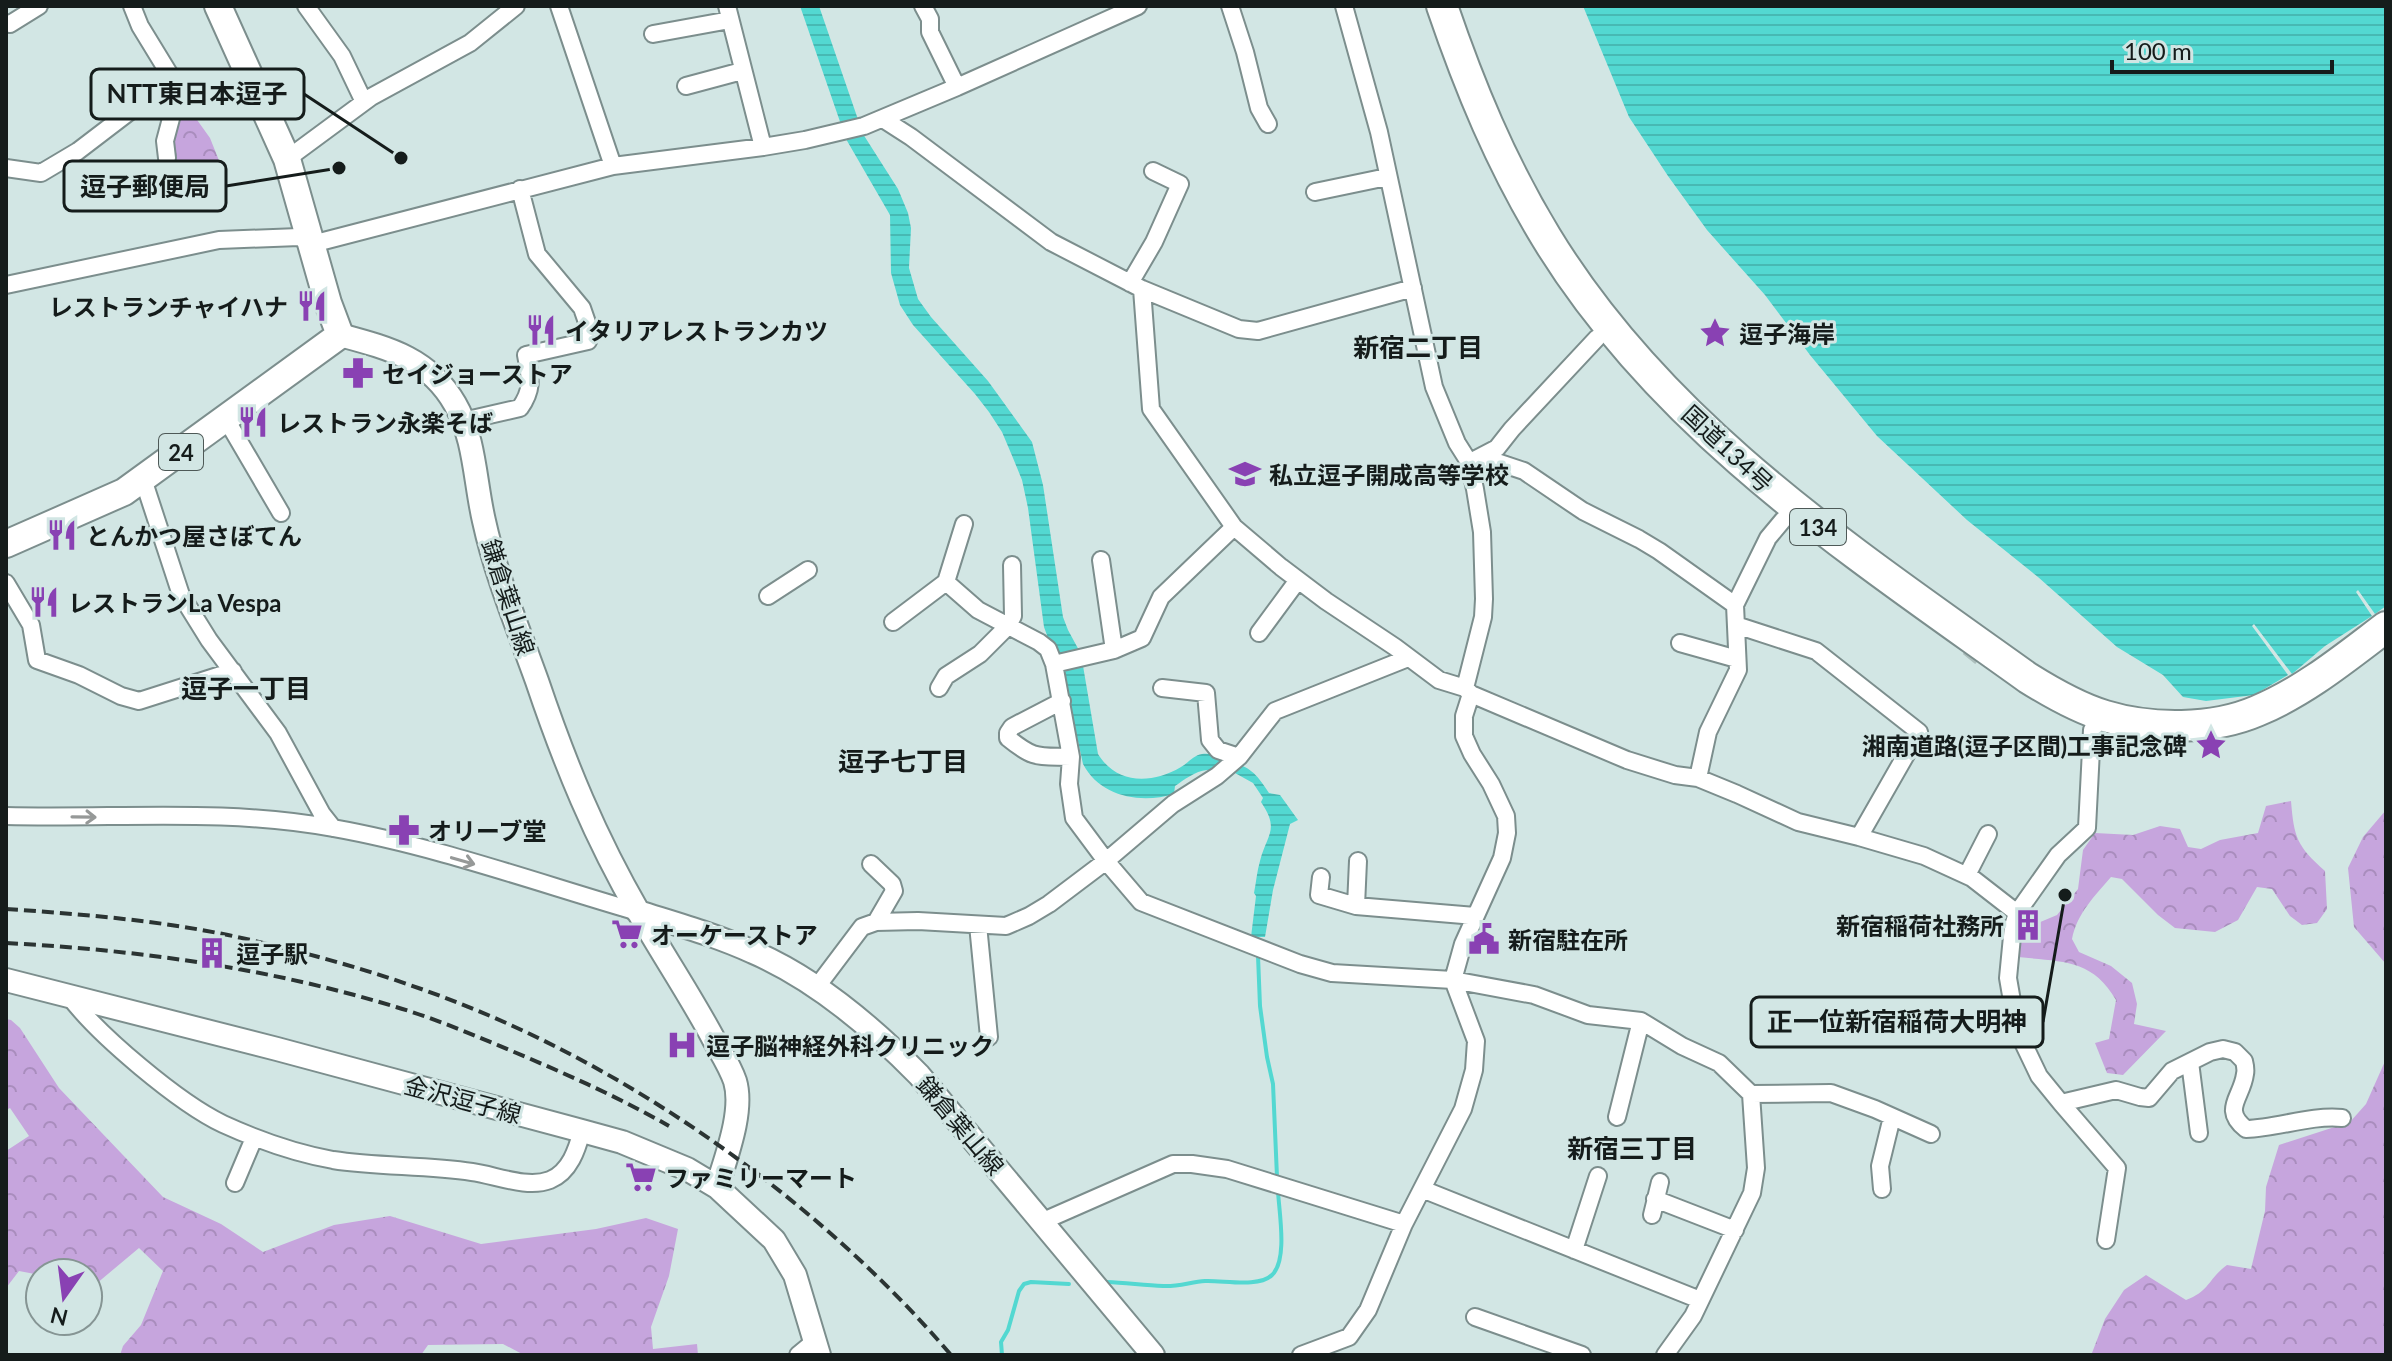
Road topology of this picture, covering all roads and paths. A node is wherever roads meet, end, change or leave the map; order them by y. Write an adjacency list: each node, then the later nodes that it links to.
1 (39, 6): 13 (street)
2 (132, 6): 18 (street)
3 (218, 6): 24 (main road)
4 (306, 6): 19 (street)
5 (516, 6): 19 (street)
6 (559, 6): 25 (street)
7 (923, 6): 17 (street)
8 (1137, 6): 17 (street)
9 (1230, 6): 21 (street)
10 (1344, 6): 28 (street)
11 (1442, 6): 57 (highway, 国道134号 / 134)
12 (728, 13): 14 (street); 15 (street)
13 (6, 23)
14 (652, 36)
15 (742, 71): 16 (street); 22 (street)
16 (686, 86)
17 (957, 87): 20 (street)
18 (177, 96): 23 (street); 26 (street)
19 (364, 102): 24 (street)
20 (883, 119): 22 (street); 33 (street)
21 (1268, 124)
22 (763, 147): 25 (street)
23 (167, 158)
24 (287, 159): 31 (main road)
25 (613, 166): 29 (street)
26 (6, 168)
27 (1153, 171): 33 (street)
28 (1387, 177): 30 (street); 34 (street)
29 (520, 189): 31 (street); 38 (street)
30 (1315, 192)
31 (312, 244): 32 (street); 35 (main road)
32 (6, 285)
33 (1136, 286): 34 (street); 44 (street)
34 (1413, 288): 39 (street)
35 (340, 335): 37 (main road, 24); 38 (main road, 鎌倉葉山線)
36 (1597, 338): 39 (street)
37 (226, 419): 40 (main road, 24); 41 (street)
38 (463, 421): 83 (main road, 鎌倉葉山線)
39 (1475, 459): 53 (street); 67 (street)
40 (143, 479): 45 (main road, 24); 64 (street)
41 (281, 513)
42 (1783, 520): 53 (street)
43 (964, 524): 50 (street)
44 (1234, 527): 49 (street); 60 (street)
45 (6, 544)
46 (1101, 560): 60 (street)
47 (1012, 565): 56 (street)
48 (808, 570): 52 (street)
49 (1298, 580): 58 (street); 61 (street)
50 (946, 582): 54 (street); 56 (street)
51 (6, 583): 64 (street)
52 (768, 596)
53 (1735, 605): 55 (street)
54 (893, 622)
55 (1736, 625): 62 (street); 76 (street)
56 (1008, 626): 63 (street); 65 (street)
57 (2386, 627)
58 (1259, 633)
59 (1680, 643): 62 (street)
60 (1114, 650): 63 (street)
61 (1408, 658): 67 (street); 71 (street)
62 (1737, 659): 72 (street)
63 (1057, 664): 68 (street)
64 (233, 671): 74 (street)
65 (939, 688)
66 (1162, 688): 71 (street)
67 (1468, 691): 72 (street); 85 (street)
68 (1062, 701): 70 (street); 70 (street)
69 (2096, 724): 84 (street)
70 (1071, 757): 77 (street)
71 (1237, 759): 77 (street)
72 (1698, 778): 76 (street)
73 (6, 816): 74 (street, one-way to 74)
74 (333, 828): 83 (street, one-way to 83)
75 (1988, 834): 80 (street)
76 (1859, 837): 80 (street)
77 (1106, 861): 87 (street); 89 (street)
78 (1358, 861): 82 (street)
79 (871, 864): 86 (street)
80 (1967, 875): 84 (street)
81 (1321, 877): 82 (street)
82 (1356, 906): 85 (street)
83 (638, 912): 90 (main road, 鎌倉葉山線); 109 (main road, 鎌倉葉山線)
84 (2017, 913): 92 (street)
85 (1475, 916): 89 (street)
86 (876, 922): 87 (street); 90 (street)
87 (978, 925): 95 (street)
88 (6, 980): 91 (main road, 金沢逗子線)
89 (1453, 980): 94 (street); 110 (street)
90 (816, 988): 112 (main road, 鎌倉葉山線)
91 (69, 996): 102 (main road, 金沢逗子線); 105 (street)
92 (2011, 1003): 93 (street); 98 (street)
93 (1974, 1011)
94 (1641, 1021): 97 (street); 99 (street)
95 (989, 1037)
96 (2190, 1062): 98 (street); 101 (street); 103 (street)
97 (1751, 1094): 100 (street); 114 (street)
98 (2061, 1103): 115 (street)
99 (1616, 1117)
100 (1892, 1117): 104 (street); 111 (street)
101 (2342, 1118)
102 (582, 1131): 105 (street); 109 (main road, 金沢逗子線)
103 (2199, 1133)
104 (1931, 1134)
105 (254, 1138): 108 (street)
106 (1598, 1176): 116 (street)
107 (1660, 1182): 114 (street)
108 (235, 1183)
109 (717, 1187): 119 (main road, 金沢逗子線)
110 (1422, 1189): 113 (street); 116 (street)
111 (1882, 1189)
112 (1041, 1222): 113 (street); 120 (main road, 鎌倉葉山線)
113 (1404, 1224): 121 (street)
114 (1735, 1230): 117 (street)
115 (2106, 1240)
116 (1574, 1250): 117 (street)
117 (1700, 1300): 123 (street)
118 (1475, 1317): 122 (street)
119 (811, 1350)
120 (1153, 1355)
121 (1301, 1355)
122 (1582, 1355)
123 (1665, 1355)

